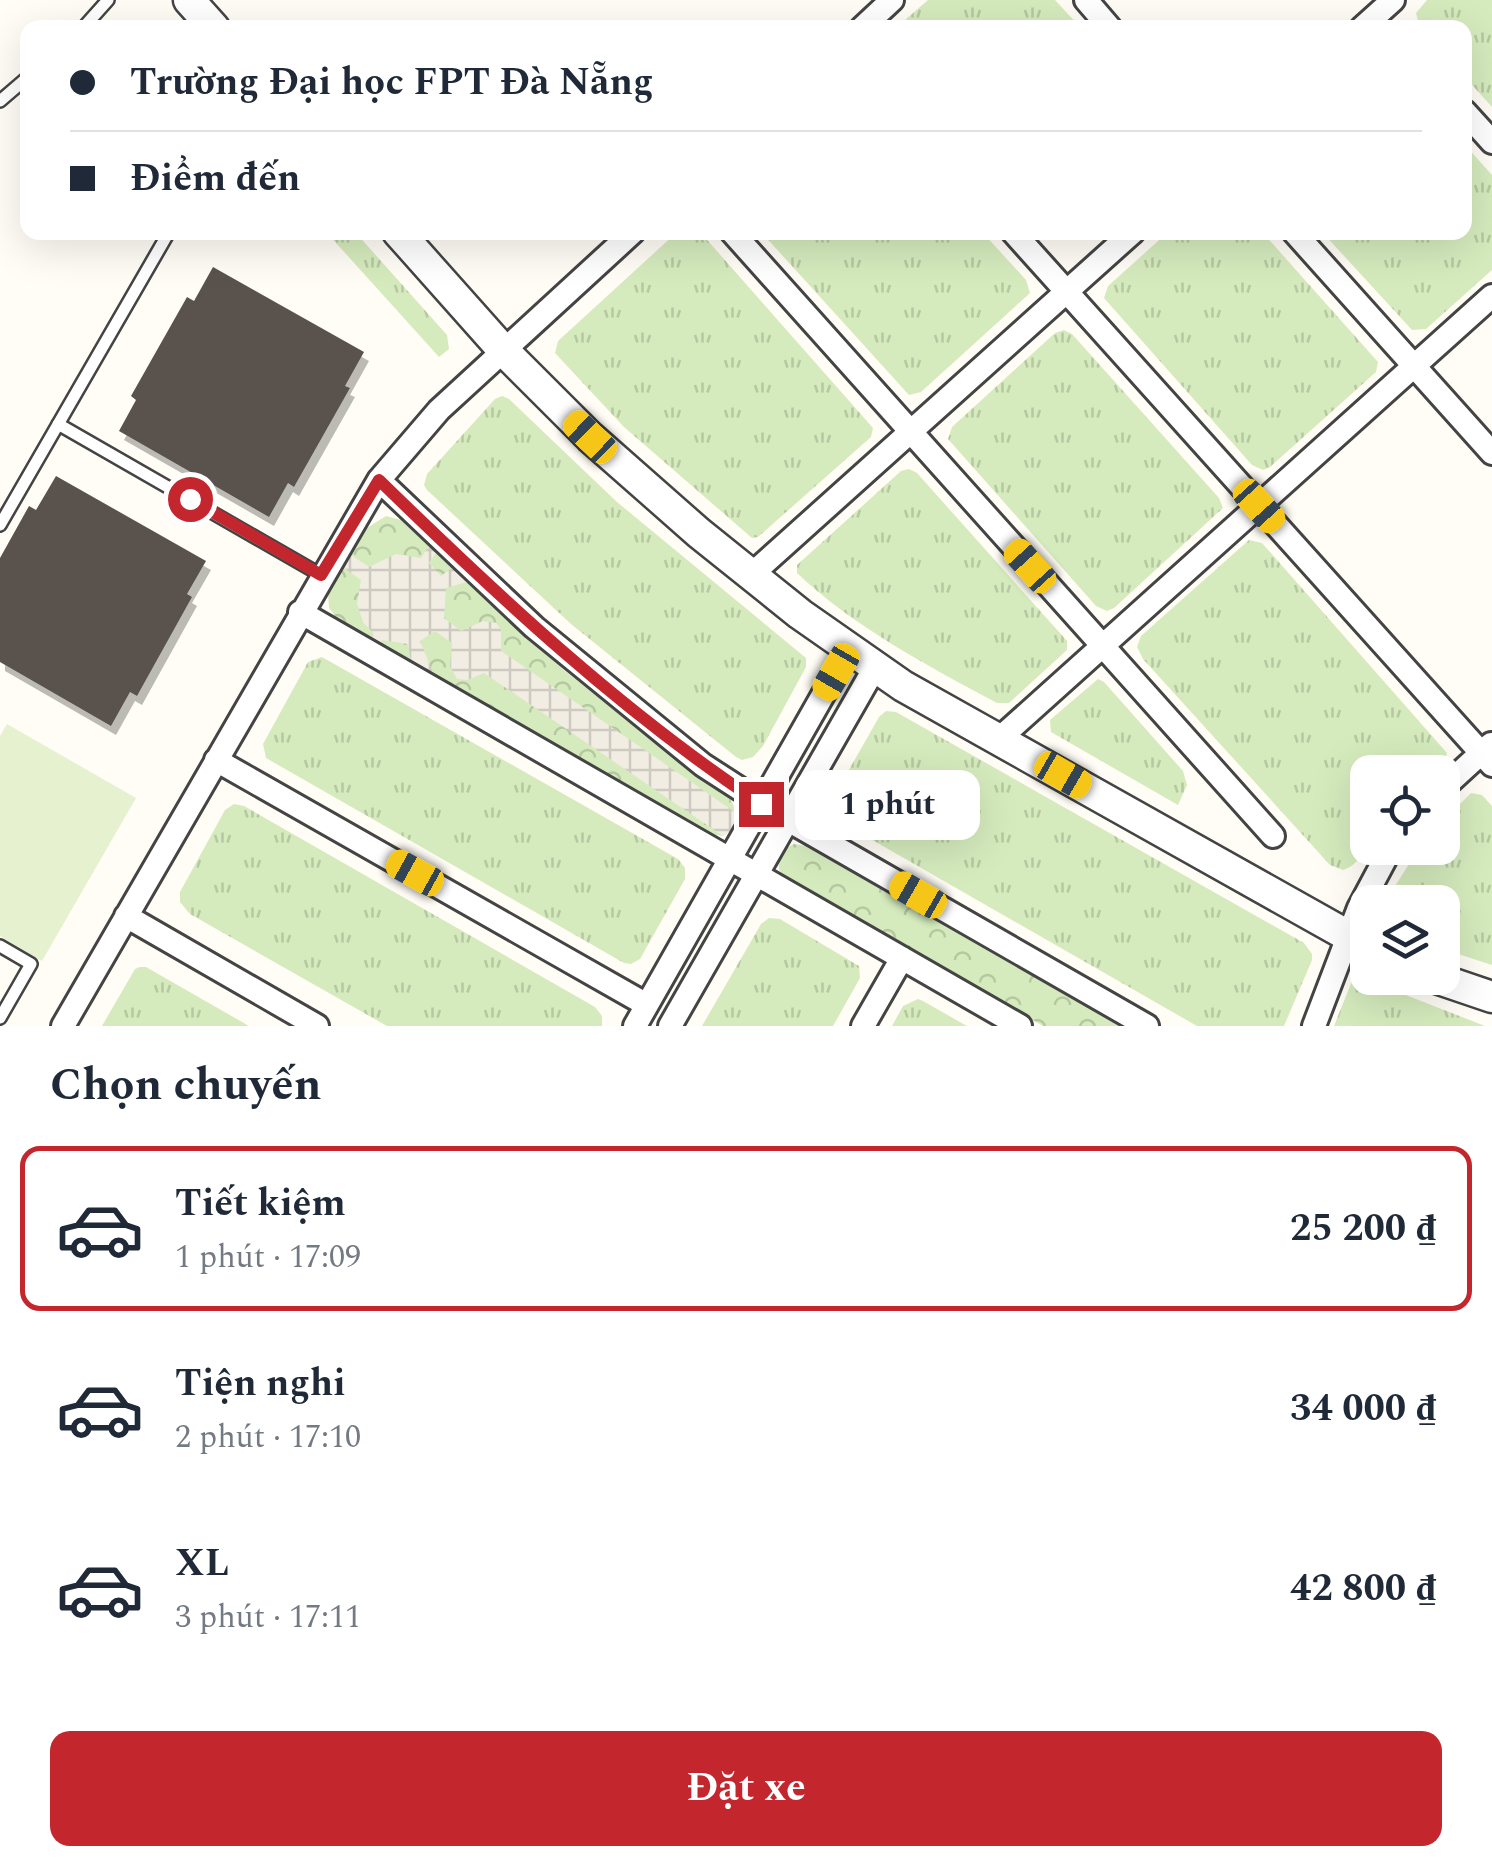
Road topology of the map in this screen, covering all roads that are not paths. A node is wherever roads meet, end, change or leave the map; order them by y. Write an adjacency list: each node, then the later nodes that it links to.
1 (108, 0): 5 (lane)
2 (189, 0): 6 (street)
3 (892, 0): 7 (street)
4 (1086, 0): 8 (street)
5 (91, 20)
6 (207, 20)
7 (871, 20)
8 (1103, 20)
9 (20, 84): 10 (lane)
10 (0, 101)
11 (1472, 120): 12 (street)
12 (1492, 142)
13 (164, 240): 24 (lane)
14 (405, 240): 22 (street)
15 (624, 240): 22 (street)
16 (739, 240): 25 (street)
17 (1019, 240): 20 (street)
18 (1124, 240): 20 (street)
19 (1301, 240): 23 (street)
20 (1066, 292): 25 (street); 28 (street)
21 (1492, 296): 23 (street)
22 (503, 350): 27 (street); 31 (street)
23 (1414, 366): 26 (street); 28 (street)
24 (58, 424): 29 (lane); 30 (lane)
25 (911, 432): 31 (street); 33 (street)
26 (1492, 453)
27 (379, 480): 30 (street); 40 (street)
28 (1259, 506): 33 (street); 37 (street)
29 (0, 525)
30 (321, 575): 32 (street)
31 (751, 576): 34 (street)
32 (300, 612): 38 (street); 43 (street)
33 (1102, 646): 36 (street); 42 (street)
34 (848, 651): 35 (street); 40 (street)
35 (874, 668): 36 (street); 41 (street)
36 (999, 739): 46 (street)
37 (1488, 754): 39 (street)
38 (216, 760): 45 (street); 52 (street)
39 (1460, 776)
40 (761, 804): 41 (street); 43 (street)
41 (788, 820): 44 (street); 60 (street)
42 (1273, 836)
43 (730, 860): 44 (street); 52 (street)
44 (756, 875): 48 (street); 57 (street)
45 (126, 916): 54 (street); 55 (street)
46 (1350, 938)
47 (0, 946): 53 (lane)
48 (902, 958): 58 (street); 59 (street)
49 (1350, 958): 61 (street)
50 (1460, 986): 51 (street)
51 (1492, 997)
52 (647, 1005): 56 (street)
53 (0, 1018)
54 (64, 1026)
55 (317, 1026)
56 (635, 1026)
57 (670, 1026)
58 (863, 1026)
59 (1020, 1026)
60 (1147, 1026)
61 (1314, 1026)

